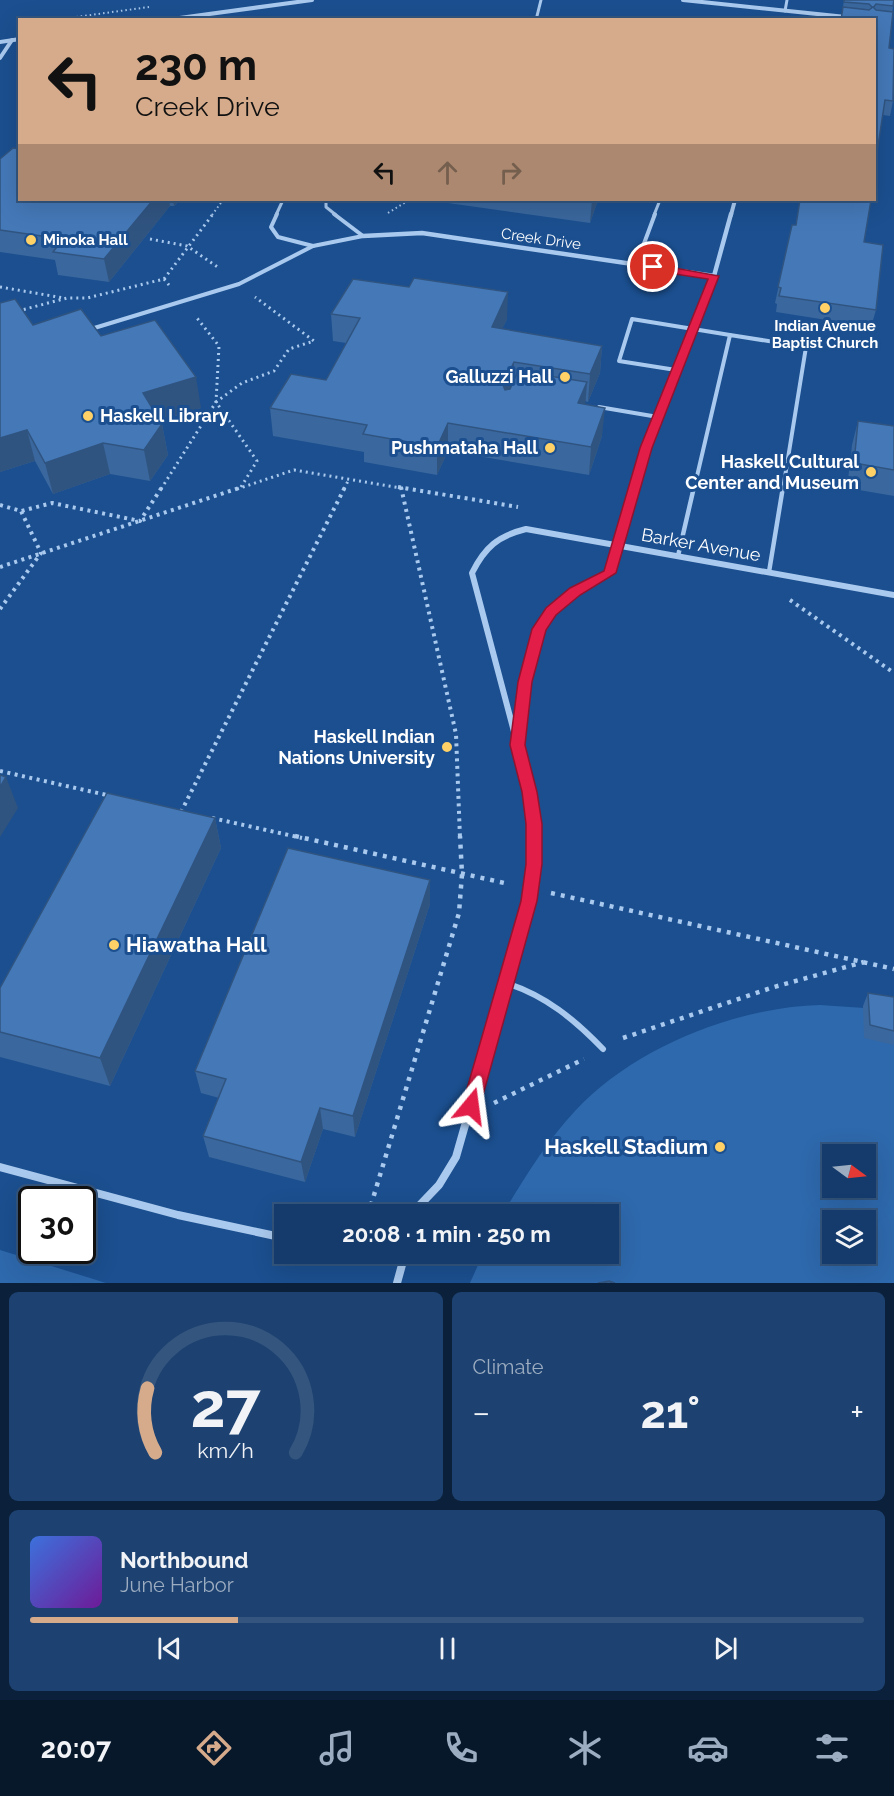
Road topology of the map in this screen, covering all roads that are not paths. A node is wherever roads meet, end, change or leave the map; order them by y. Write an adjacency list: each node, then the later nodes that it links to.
1 (312, 0): 7 (street)
2 (541, 0): 8 (lane)
3 (683, 0): 5 (street)
4 (787, 0): 6 (lane)
5 (729, 2): 6 (street)
6 (785, 11): 9 (street); 10 (street)
7 (197, 17)
8 (536, 18)
9 (783, 18)
10 (855, 18)
11 (18, 39): 12 (street)
12 (12, 40): 13 (street); 14 (street)
13 (0, 42)
14 (0, 58)
15 (283, 201): 20 (lane)
16 (326, 201): 19 (lane)
17 (660, 201): 21 (lane)
18 (735, 201): 22 (street)
19 (363, 236): 20 (lane); 21 (street, Creek Drive)
20 (313, 246): 23 (lane)
21 (636, 265): 22 (street, Creek Drive)
22 (714, 276): 24 (street)
23 (85, 330)
24 (693, 330): 25 (lane); 26 (street); 26 (lane)
25 (730, 335): 30 (lane); 31 (lane)
26 (676, 370): 28 (street)
27 (590, 406): 28 (lane)
28 (658, 417): 29 (street)
29 (618, 545): 30 (street, Barker Avenue); 33 (street); 33 (street, Barker Avenue)
30 (678, 556): 31 (street, Barker Avenue)
31 (769, 572): 32 (street, Barker Avenue)
32 (894, 595)
33 (518, 745): 34 (street)
34 (506, 982): 35 (lane); 37 (street)
35 (603, 1049)
36 (0, 1167): 38 (street)
37 (421, 1204)
38 (274, 1236)
39 (402, 1264): 40 (street)
40 (397, 1283)

